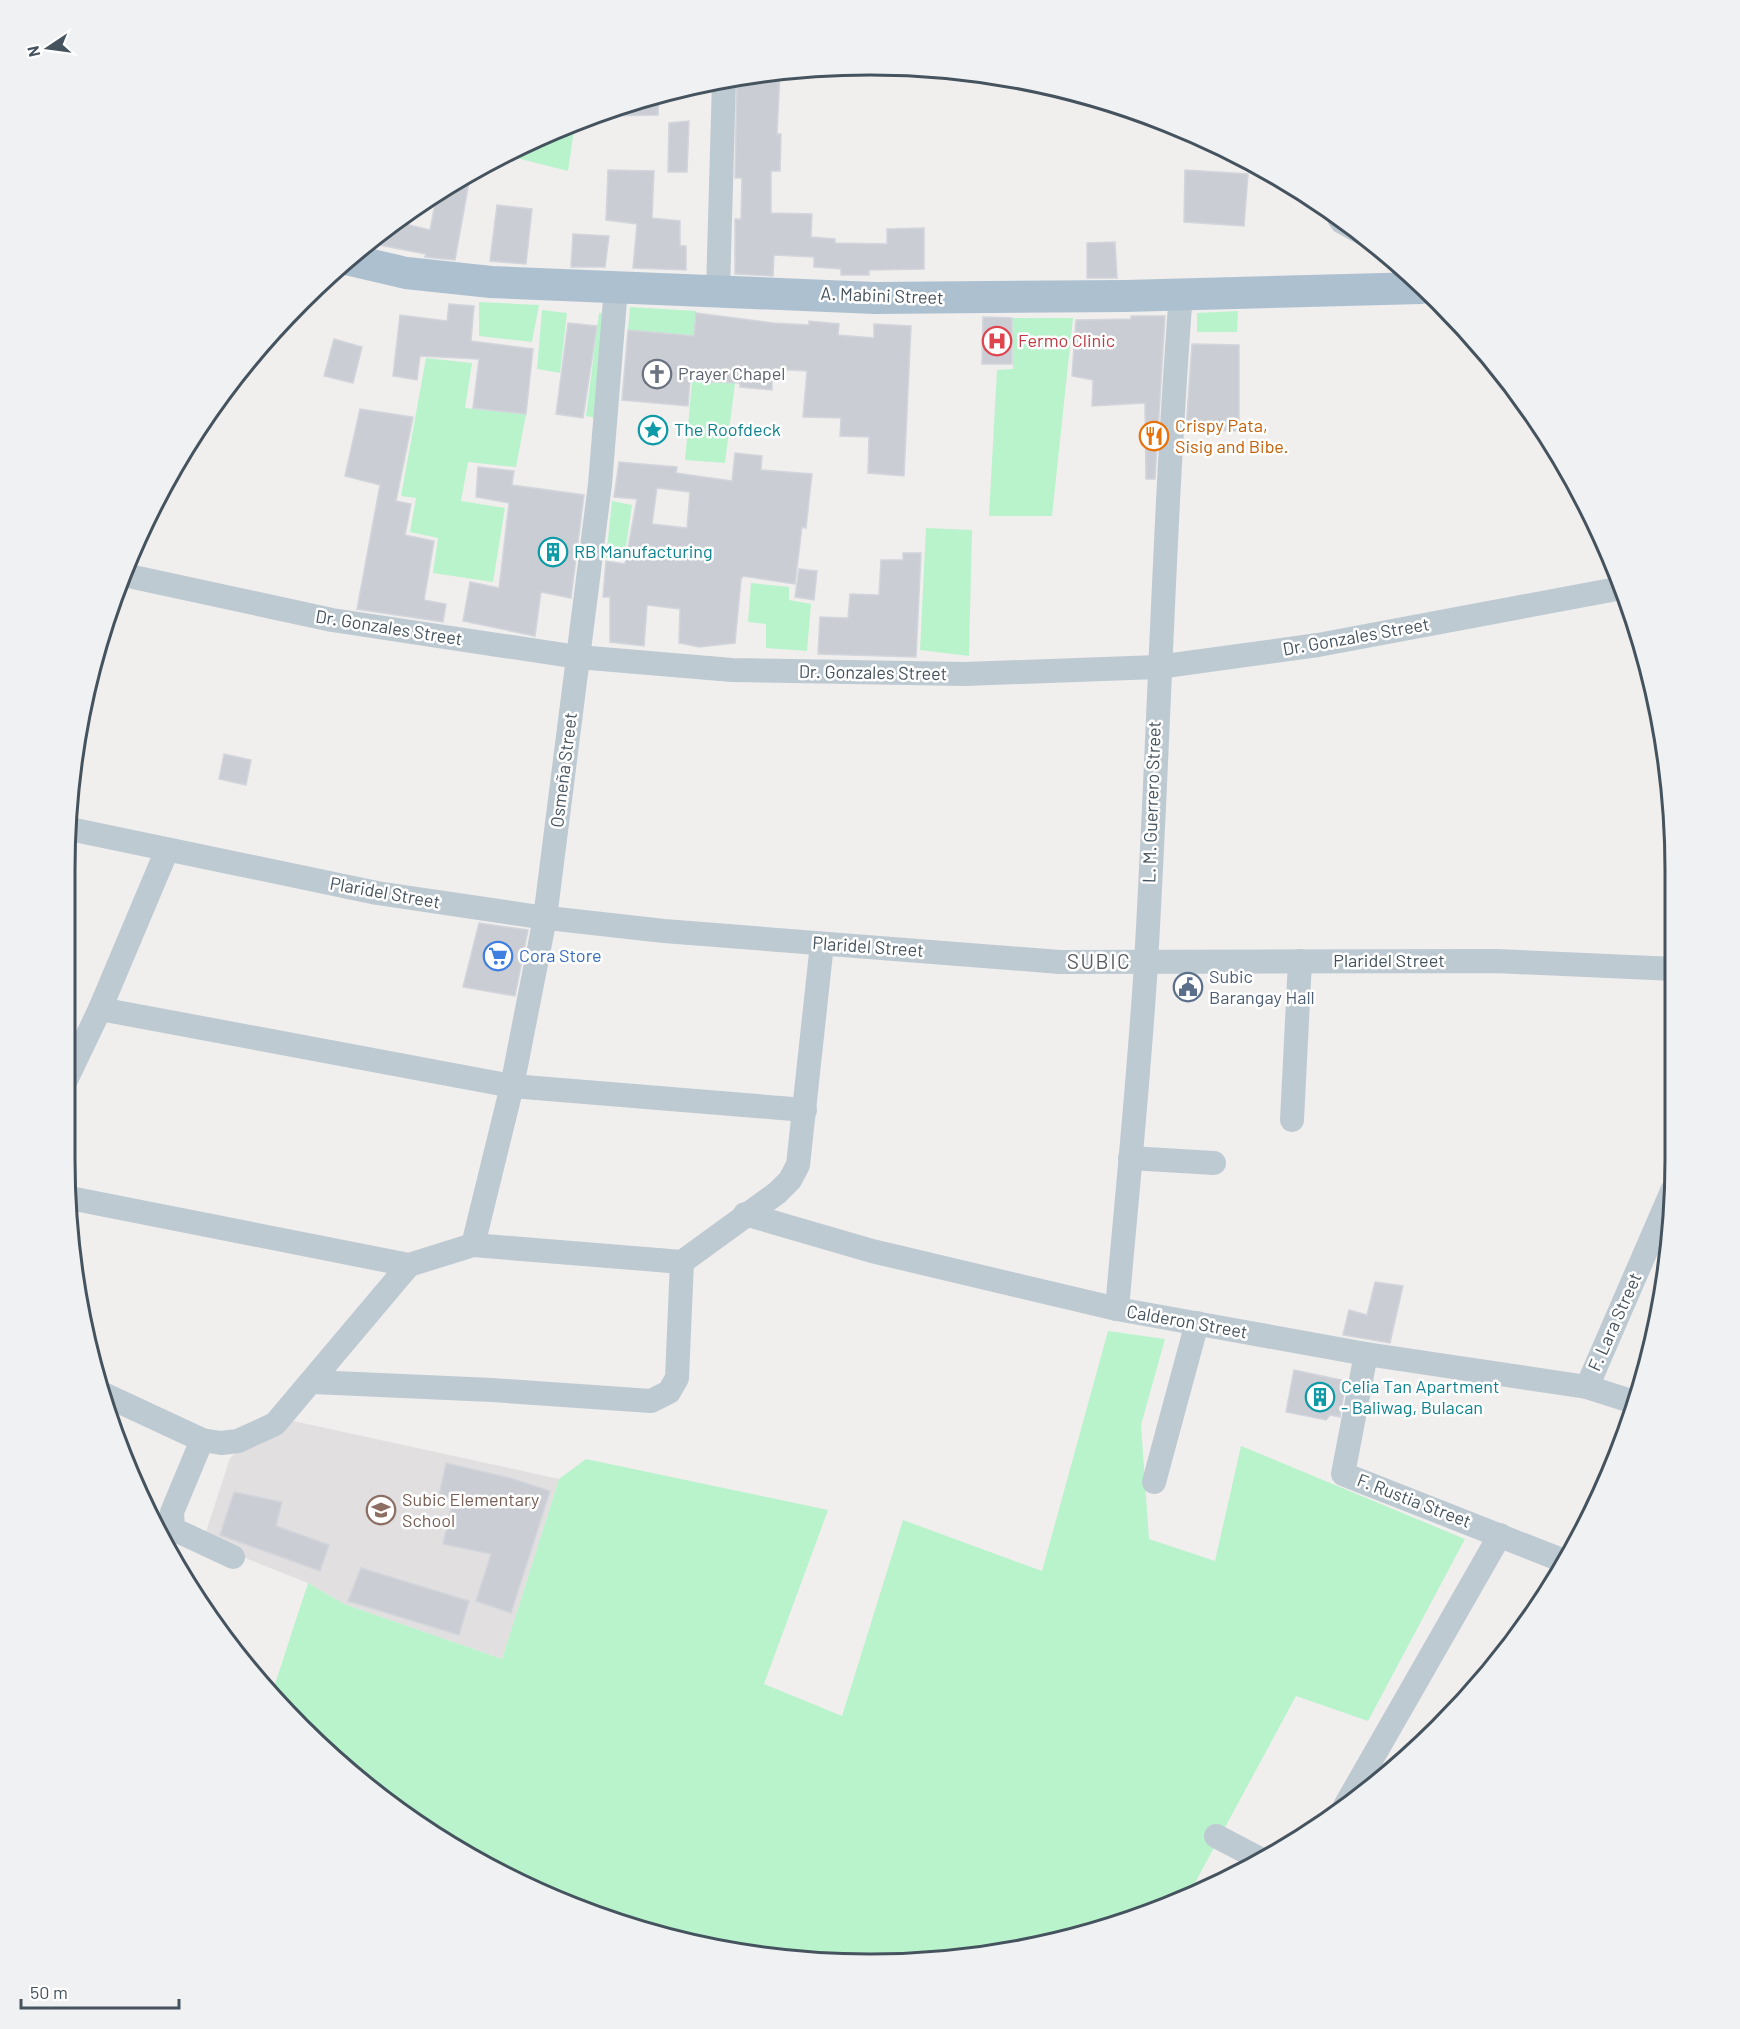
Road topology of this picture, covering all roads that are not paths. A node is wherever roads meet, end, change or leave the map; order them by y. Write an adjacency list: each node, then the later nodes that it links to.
1 (724, 89): 5 (street)
2 (358, 262): 3 (main road, A. Mabini Street)
3 (616, 288): 5 (main road, A. Mabini Street); 9 (street, Osmeña Street)
4 (1411, 288): 6 (main road, A. Mabini Street)
5 (718, 290): 6 (main road, A. Mabini Street)
6 (1181, 293): 10 (street, L. M. Guerrero Street)
7 (132, 577): 9 (street, Dr. Gonzales Street)
8 (1613, 590): 10 (street, Dr. Gonzales Street)
9 (578, 657): 10 (street, Dr. Gonzales Street); 13 (street, Osmeña Street)
10 (1158, 667): 16 (street, L. M. Guerrero Street)
11 (77, 830): 12 (street, Plaridel Street)
12 (167, 850): 13 (street, Plaridel Street); 18 (street)
13 (546, 918): 14 (street, Plaridel Street); 20 (street, Osmeña Street)
14 (822, 944): 16 (street, Plaridel Street); 21 (street)
15 (1300, 961): 16 (street, Plaridel Street); 17 (street, Plaridel Street); 22 (street)
16 (1146, 963): 23 (street, L. M. Guerrero Street)
17 (1665, 969)
18 (100, 1009): 19 (street); 20 (street)
19 (75, 1061)
20 (512, 1086): 21 (street); 28 (street, Osmeña Street)
21 (805, 1110): 27 (street)
22 (1292, 1120)
23 (1130, 1158): 24 (street); 31 (street, L. M. Guerrero Street)
24 (1214, 1163)
25 (77, 1199): 30 (street)
26 (1663, 1212): 35 (street, F. Lara Street)
27 (746, 1214): 29 (street); 31 (street, Calderon Street)
28 (472, 1245): 29 (street); 30 (street)
29 (682, 1262): 34 (street)
30 (409, 1265): 34 (street)
31 (1117, 1309): 32 (street, Calderon Street)
32 (1197, 1323): 33 (street, Calderon Street); 39 (street)
33 (1366, 1354): 35 (street, Calderon Street); 40 (street, F. Rustia Street)
34 (313, 1382): 38 (street)
35 (1587, 1387): 37 (street, Calderon Street)
36 (112, 1398): 38 (street)
37 (1628, 1400)
38 (202, 1440): 41 (street)
39 (1154, 1482)
40 (1500, 1535): 42 (street, F. Rustia Street); 43 (street)
41 (233, 1557)
42 (1557, 1558)
43 (1354, 1790)
44 (1216, 1836): 45 (street)
45 (1253, 1855)

